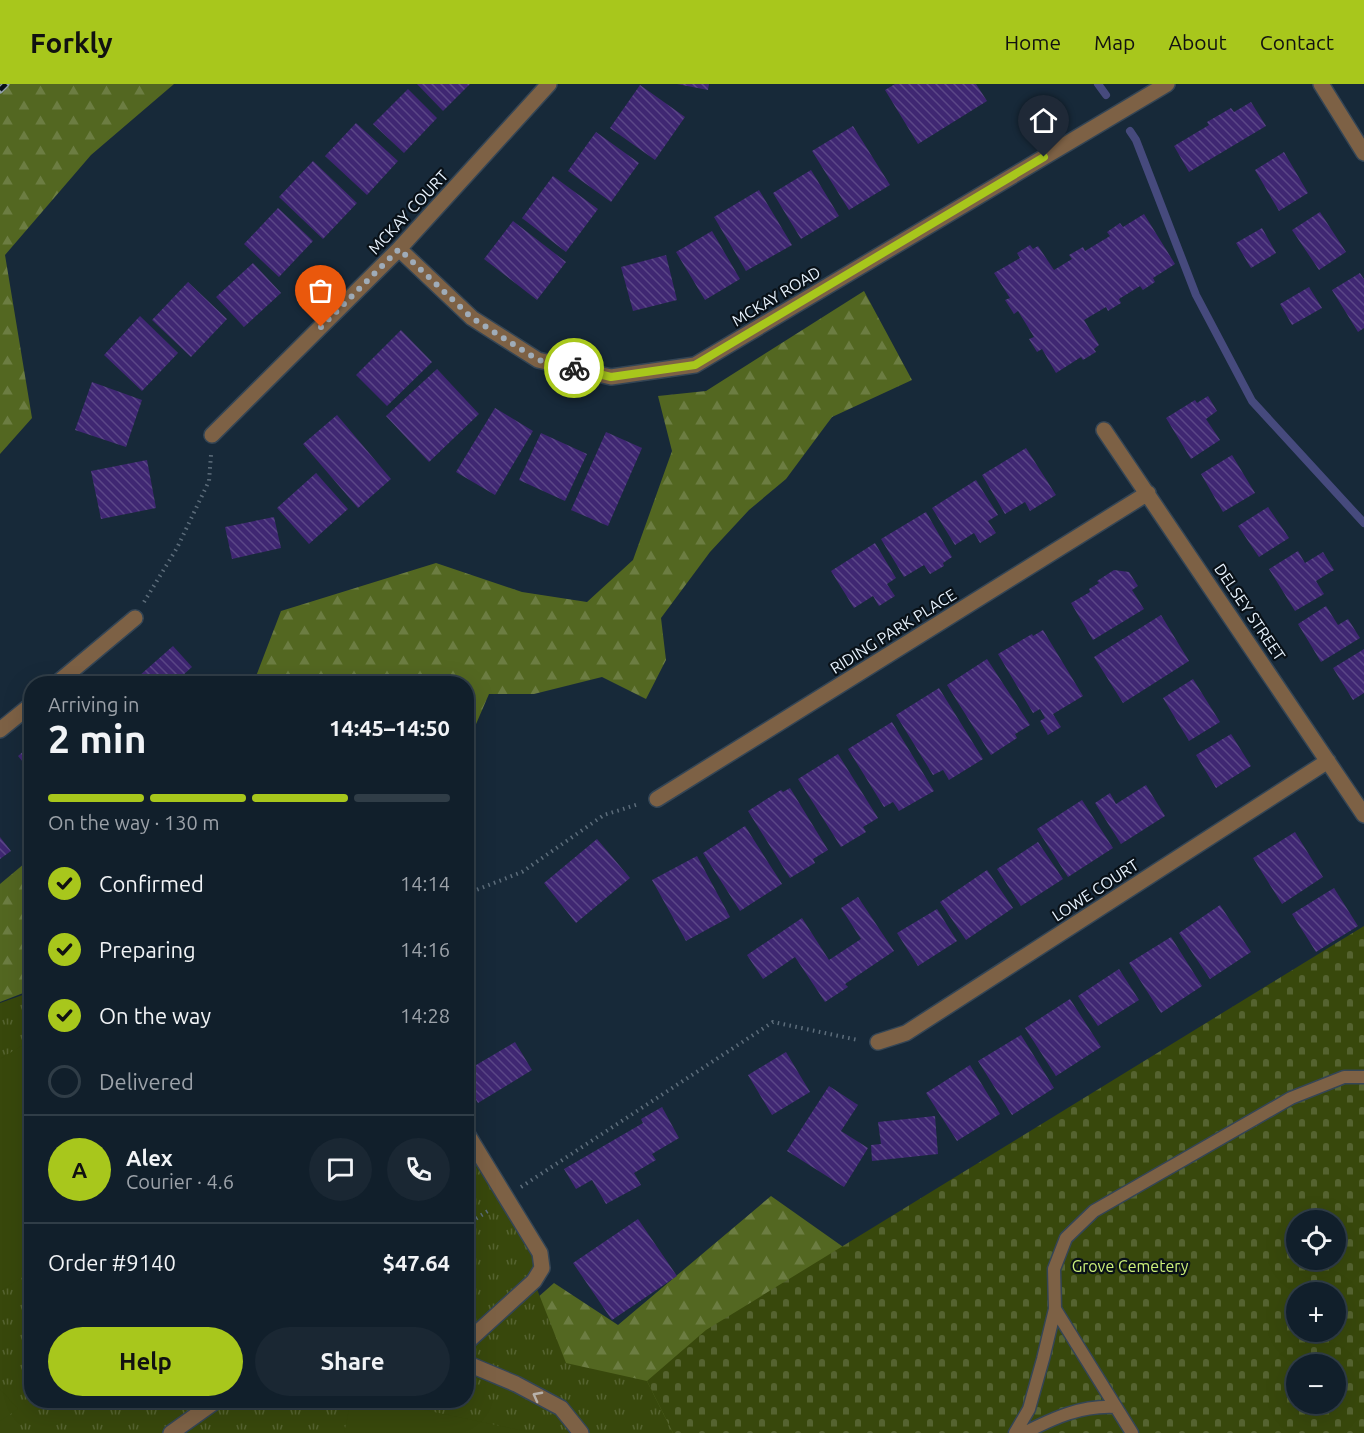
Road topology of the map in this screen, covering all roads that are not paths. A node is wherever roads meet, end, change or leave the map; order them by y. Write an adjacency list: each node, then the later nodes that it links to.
1 (549, 84): 5 (street, MCKAY COURT)
2 (1167, 84): 5 (street, MCKAY ROAD)
3 (1321, 84): 4 (street)
4 (1364, 153)
5 (399, 249): 7 (street, MCKAY COURT)
6 (1104, 430): 8 (street, DELSEY STREET)
7 (212, 435)
8 (1149, 494): 13 (street, DELSEY STREET); 14 (street, RIDING PARK PLACE)
9 (135, 618): 10 (street)
10 (66, 676)
11 (24, 710): 12 (street)
12 (0, 730)
13 (1328, 761): 15 (street, DELSEY STREET); 16 (street, LOWE COURT)
14 (657, 799)
15 (1364, 816)
16 (878, 1042)
17 (1364, 1077): 19 (lane)
18 (474, 1145): 20 (street)
19 (1055, 1309): 22 (lane); 26 (lane)
20 (474, 1336)
21 (474, 1366): 25 (street, one-way to 21)
22 (1116, 1407): 27 (lane); 28 (lane)
23 (206, 1408): 24 (street)
24 (171, 1433)
25 (581, 1433)
26 (1016, 1433)
27 (1024, 1433)
28 (1132, 1433)

